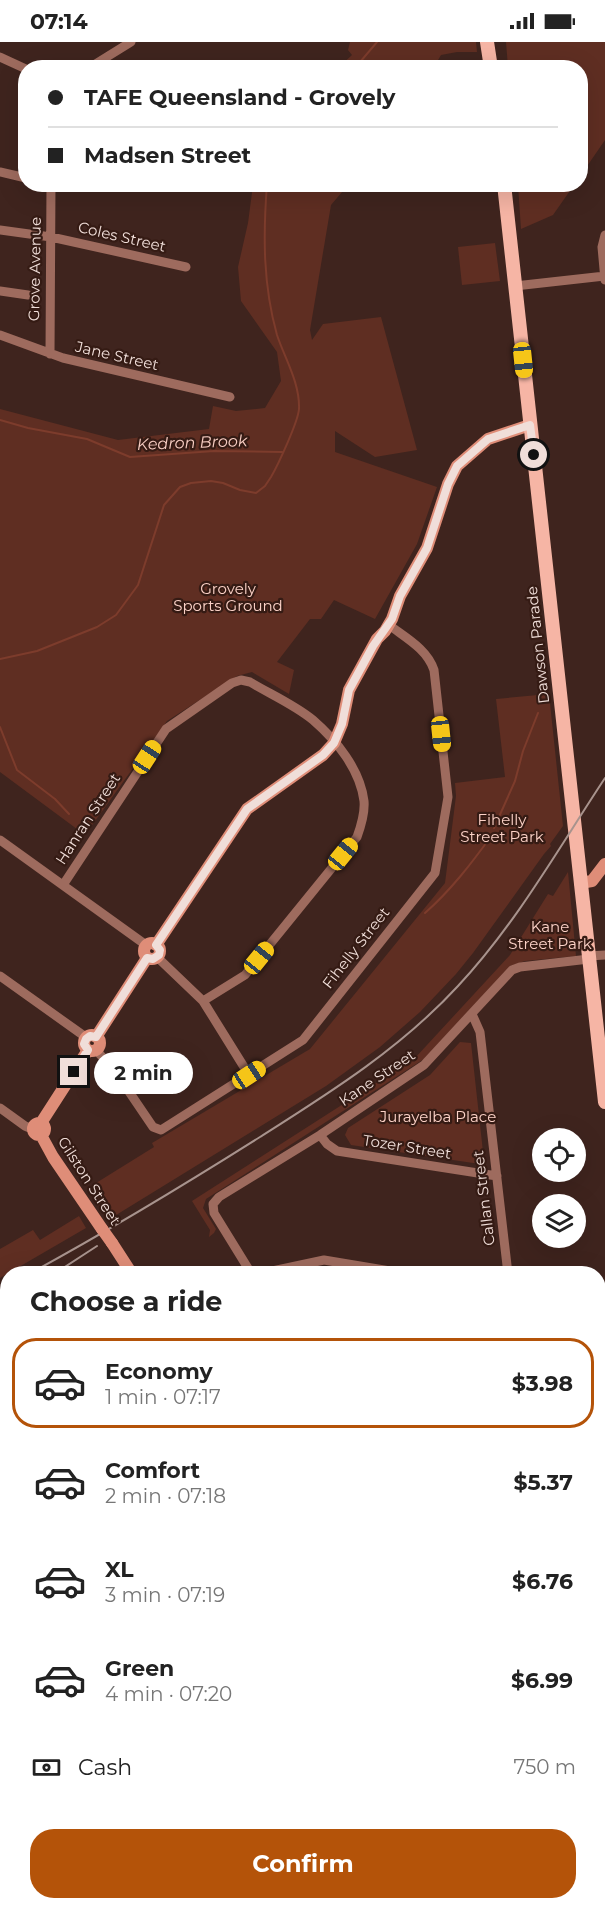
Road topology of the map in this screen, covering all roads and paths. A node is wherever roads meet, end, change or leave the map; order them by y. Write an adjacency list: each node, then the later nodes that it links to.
1 (131, 42): 4 (street)
2 (489, 42): 5 (main road)
3 (0, 57): 6 (street)
4 (102, 60)
5 (491, 60)
6 (18, 65)
7 (0, 172): 8 (street)
8 (18, 176)
9 (51, 192): 13 (street, Grove Avenue)
10 (505, 192): 16 (main road, Dawson Parade)
11 (0, 230): 13 (street, Coles Street)
12 (605, 235): 15 (street)
13 (51, 237): 14 (street, Coles Street); 20 (street, Grove Avenue)
14 (186, 267)
15 (605, 278): 16 (street)
16 (515, 286): 22 (main road, Dawson Parade)
17 (0, 291): 18 (street)
18 (28, 294)
19 (0, 335): 20 (street, Jane Street)
20 (50, 354): 21 (street, Jane Street)
21 (230, 397)
22 (530, 425): 23 (street); 27 (main road, Dawson Parade)
23 (389, 625): 24 (street); 36 (street, Fihelly Street)
24 (334, 743): 28 (street, Hanran Street); 29 (street); 33 (street, Hanran Street)
25 (0, 840): 28 (street)
26 (605, 864): 27 (street)
27 (580, 883): 31 (main road, Dawson Parade)
28 (63, 885): 29 (street)
29 (152, 951): 33 (street); 35 (street)
30 (605, 955): 31 (street, Kane Street)
31 (589, 957): 34 (street, Kane Street); 37 (main road, Dawson Parade)
32 (0, 976): 35 (street)
33 (203, 1001): 36 (street)
34 (472, 1014): 40 (street, Kane Street); 41 (street, Callan Street)
35 (92, 1043): 36 (street, Fihelly Street); 39 (street)
36 (249, 1075)
37 (605, 1102)
38 (0, 1108): 39 (street)
39 (38, 1129): 42 (street, Gilston Street, bridge)
40 (320, 1135): 41 (street, Tozer Street); 45 (street, Kane Street)
41 (497, 1176): 48 (street, Callan Street)
42 (112, 1243): 43 (street, Gilston Street); 44 (street, Gilston Street)
43 (120, 1266)
44 (127, 1266)
45 (247, 1266)
46 (296, 1266): 47 (street)
47 (360, 1266)
48 (507, 1266)

